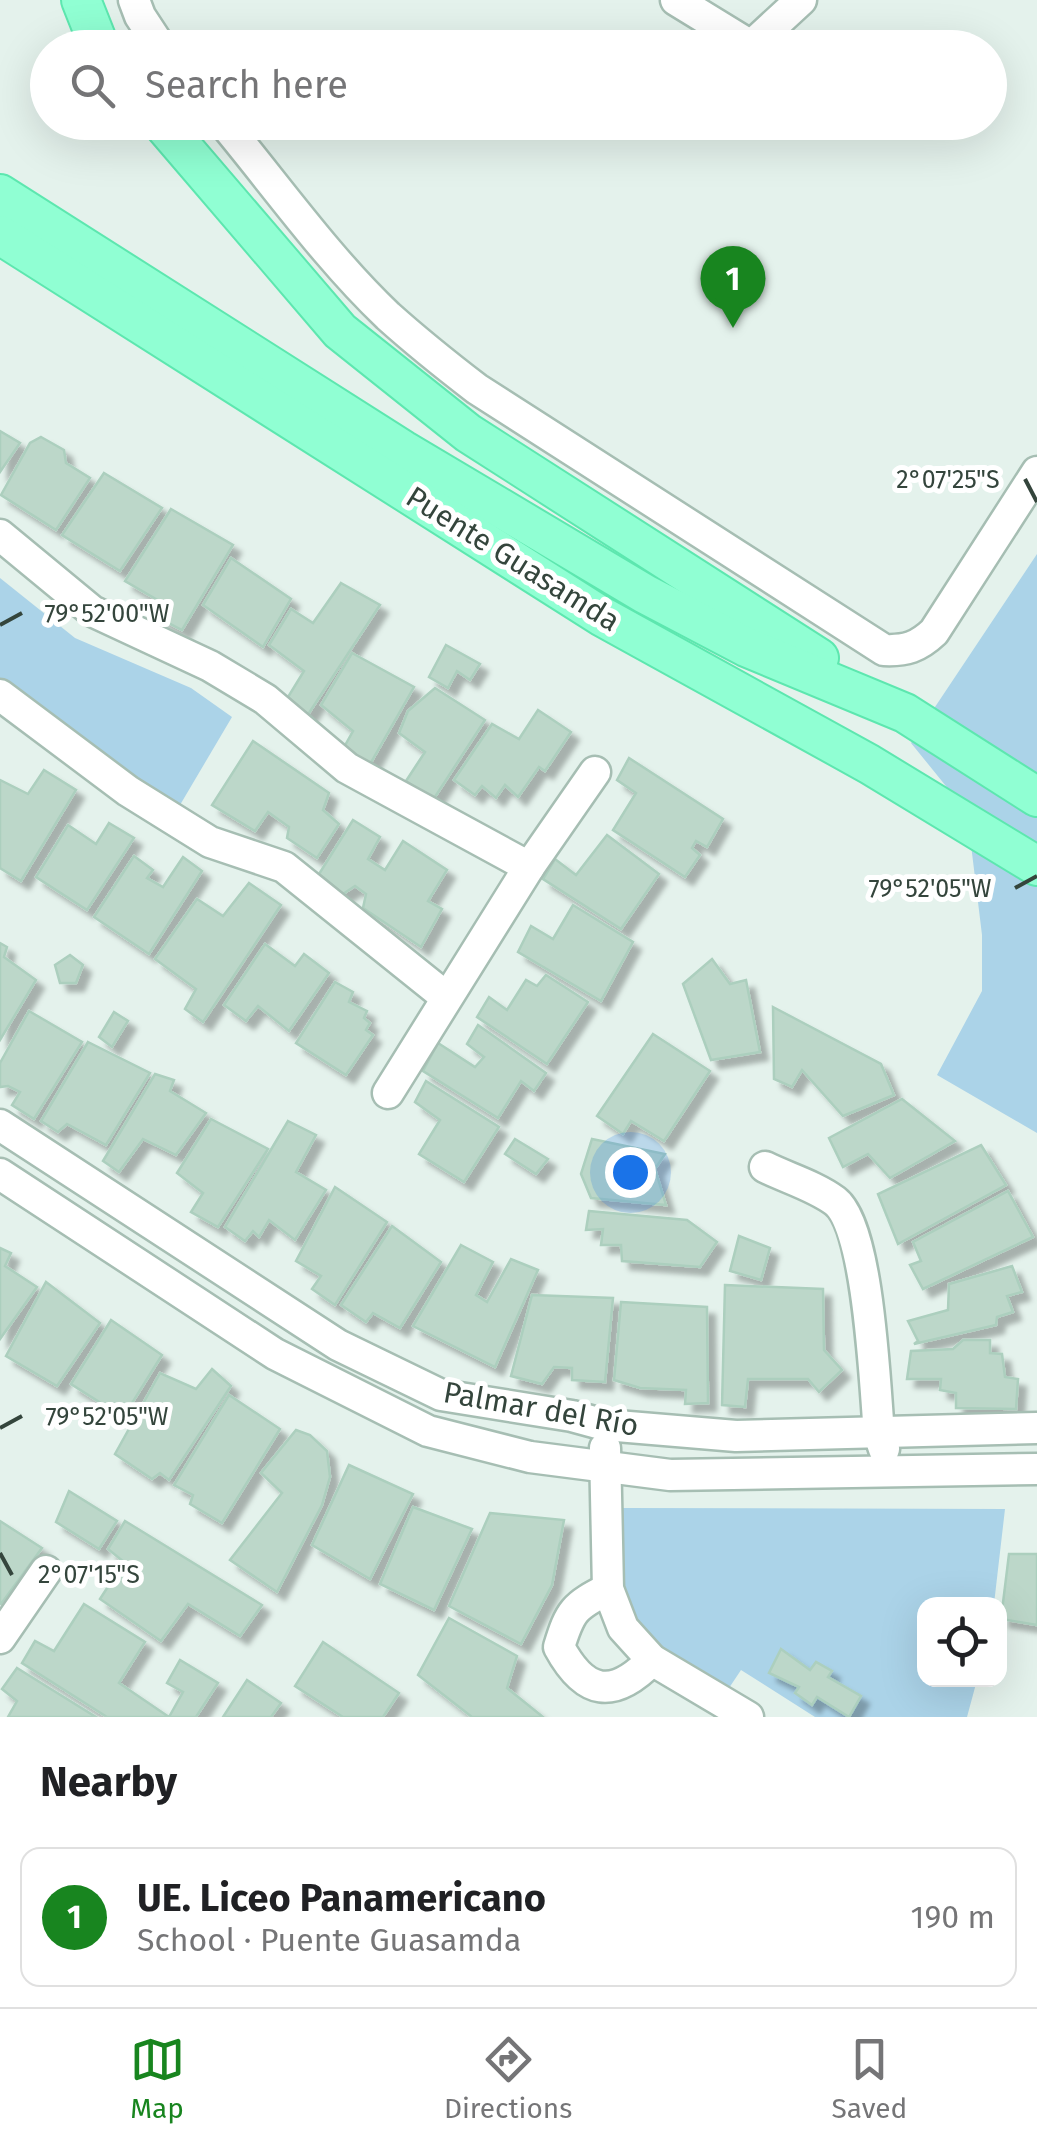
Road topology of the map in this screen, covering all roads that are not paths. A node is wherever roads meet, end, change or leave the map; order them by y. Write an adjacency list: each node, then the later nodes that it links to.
1 (81, 0): 5 (main road)
2 (134, 0): 6 (street)
3 (676, 0): 7 (street)
4 (800, 0): 8 (street)
5 (93, 30)
6 (149, 30)
7 (723, 30)
8 (768, 30)
9 (177, 140): 16 (main road, Puente Guasamda)
10 (238, 140): 13 (street)
11 (0, 194): 16 (main road, Puente Guasamda)
12 (0, 235): 19 (main road, Puente Guasamda)
13 (1037, 472)
14 (0, 535): 20 (street)
15 (0, 695): 21 (street)
16 (905, 714): 18 (main road, Puente Guasamda)
17 (595, 772): 20 (street)
18 (1037, 797)
19 (1037, 866)
20 (529, 867): 21 (street)
21 (446, 997): 22 (street)
22 (388, 1092)
23 (0, 1126): 24 (street, Palmar del Río)
24 (38, 1150): 26 (street); 27 (street, Palmar del Río)
25 (765, 1167): 31 (street)
26 (9, 1180): 28 (street, Palmar del Río)
27 (338, 1345): 28 (street); 29 (street, Palmar del Río)
28 (316, 1374): 32 (street, Palmar del Río)
29 (605, 1426): 31 (street, Palmar del Río); 32 (street)
30 (1037, 1428): 31 (street, Palmar del Río)
31 (879, 1434): 34 (street)
32 (604, 1466): 34 (street, Palmar del Río); 36 (street)
33 (1037, 1469): 34 (street, Palmar del Río)
34 (891, 1471)
35 (46, 1571): 37 (street)
36 (608, 1589): 38 (street); 38 (street)
37 (0, 1638)
38 (652, 1660): 39 (street)
39 (748, 1717)

